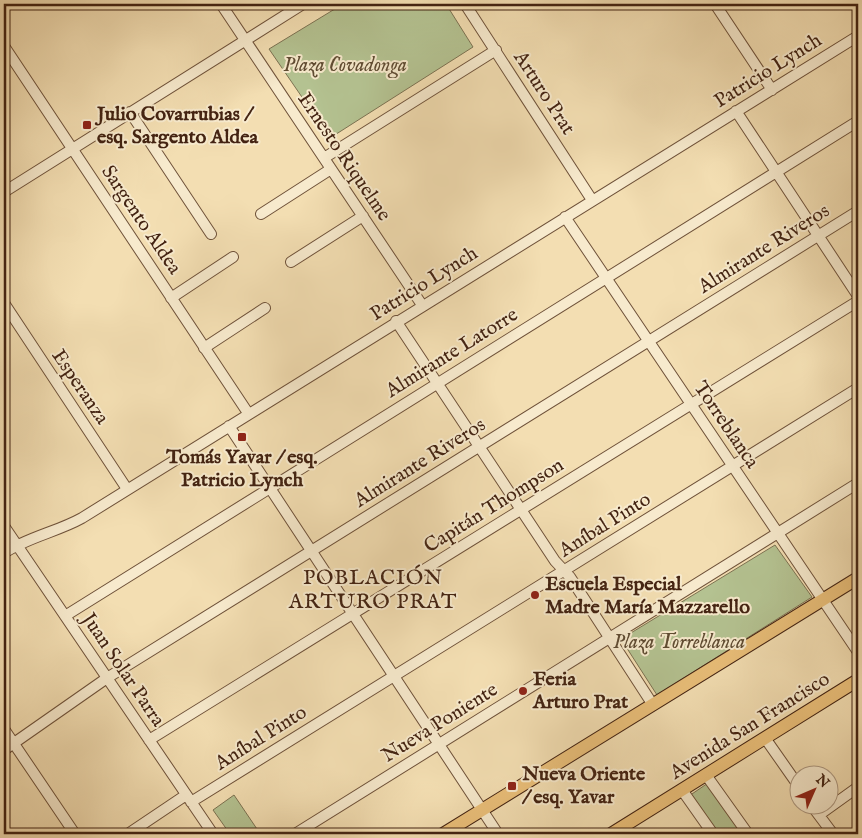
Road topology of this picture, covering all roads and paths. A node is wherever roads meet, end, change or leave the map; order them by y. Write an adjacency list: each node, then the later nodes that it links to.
1 (220, 4): 6 (street, Ernesto Riquelme)
2 (303, 4): 6 (street)
3 (466, 4): 8 (street, Arturo Prat)
4 (715, 4): 9 (street)
5 (858, 36): 9 (street, Patricio Lynch)
6 (245, 40): 11 (street); 14 (street, Ernesto Riquelme)
7 (4, 46): 13 (street, Sargento Aldea)
8 (496, 50): 14 (street); 18 (street, Arturo Prat)
9 (772, 90): 10 (street, Patricio Lynch)
10 (736, 111): 16 (street); 18 (street, Patricio Lynch)
11 (130, 112): 13 (street); 23 (street)
12 (858, 121): 16 (street, Almirante Latorre)
13 (72, 149): 17 (street); 29 (street, Sargento Aldea)
14 (324, 158): 15 (street, Ernesto Riquelme)
15 (331, 169): 20 (street); 21 (street, Ernesto Riquelme)
16 (777, 173): 24 (street); 27 (street, Almirante Latorre)
17 (4, 192)
18 (592, 200): 22 (street, Patricio Lynch)
19 (858, 211): 24 (street, Almirante Riveros)
20 (261, 214)
21 (363, 216): 26 (street); 32 (street, Ernesto Riquelme)
22 (565, 217): 27 (street, Torreblanca); 32 (street, Patricio Lynch)
23 (211, 234)
24 (818, 235): 28 (street); 35 (street, Almirante Riveros)
25 (233, 257): 29 (street)
26 (291, 262)
27 (607, 278): 35 (street, Torreblanca); 37 (street, Almirante Latorre)
28 (858, 296)
29 (171, 298): 36 (street, Sargento Aldea)
30 (858, 301): 39 (street, Capitán Thompson)
31 (4, 303): 46 (street, Esperanza)
32 (422, 305): 34 (street, Patricio Lynch)
33 (265, 308): 36 (street)
34 (396, 321): 37 (street); 40 (street, Patricio Lynch)
35 (649, 341): 39 (street, Torreblanca); 42 (street, Almirante Riveros)
36 (204, 348): 40 (street, Sargento Aldea)
37 (437, 383): 42 (street); 45 (street, Almirante Latorre)
38 (858, 388): 43 (street, Aníbal Pinto)
39 (691, 404): 43 (street, Torreblanca); 47 (street, Capitán Thompson)
40 (248, 413): 41 (street, Patricio Lynch)
41 (229, 426): 45 (street); 46 (street, Patricio Lynch)
42 (479, 446): 47 (street); 51 (street, Almirante Riveros)
43 (733, 466): 49 (street, Torreblanca); 53 (street, Aníbal Pinto)
44 (858, 483): 49 (street, Nueva Poniente)
45 (270, 488): 51 (street); 57 (street, Almirante Latorre)
46 (127, 489): 50 (street, Patricio Lynch)
47 (522, 509): 53 (street); 56 (street, Capitán Thompson)
48 (4, 526): 50 (street, Juan Solar Parra)
49 (778, 533): 55 (street, Torreblanca); 58 (street, Nueva Poniente)
50 (16, 545): 52 (street, Patricio Lynch); 57 (street, Juan Solar Parra)
51 (311, 551): 56 (street); 61 (street, Almirante Riveros)
52 (4, 553)
53 (564, 570): 58 (street); 60 (street, Aníbal Pinto)
54 (858, 578): 55 (main road)
55 (823, 600): 59 (street, Torreblanca); 63 (main road)
56 (353, 614): 60 (street); 66 (street, Capitán Thompson)
57 (65, 616): 61 (street, Juan Solar Parra)
58 (610, 638): 63 (street); 68 (street, Nueva Poniente)
59 (858, 652)
60 (394, 676): 68 (street); 74 (street, Aníbal Pinto)
61 (107, 678): 66 (street, Juan Solar Parra); 67 (street, Almirante Riveros)
62 (858, 680): 65 (main road, Avenida San Francisco)
63 (653, 705): 76 (main road)
64 (4, 729): 67 (street)
65 (765, 738): 70 (street); 71 (main road, Avenida San Francisco)
66 (149, 740): 74 (street, Juan Solar Parra)
67 (13, 743): 69 (street, Almirante Riveros); 78 (street)
68 (439, 744): 76 (street); 81 (street, Nueva Poniente)
69 (4, 750)
70 (790, 774)
71 (706, 775): 73 (main road, Avenida San Francisco); 86 (street)
72 (858, 787): 75 (street)
73 (682, 790): 84 (main road, Avenida San Francisco); 85 (street)
74 (188, 798): 79 (street, Aníbal Pinto); 80 (street, Juan Solar Parra)
75 (840, 800)
76 (483, 810): 82 (main road); 83 (street)
77 (820, 816): 87 (street)
78 (75, 834)
79 (128, 834)
80 (212, 834)
81 (295, 834)
82 (444, 834)
83 (498, 834)
84 (611, 834)
85 (713, 834)
86 (748, 834)
87 (832, 834)

